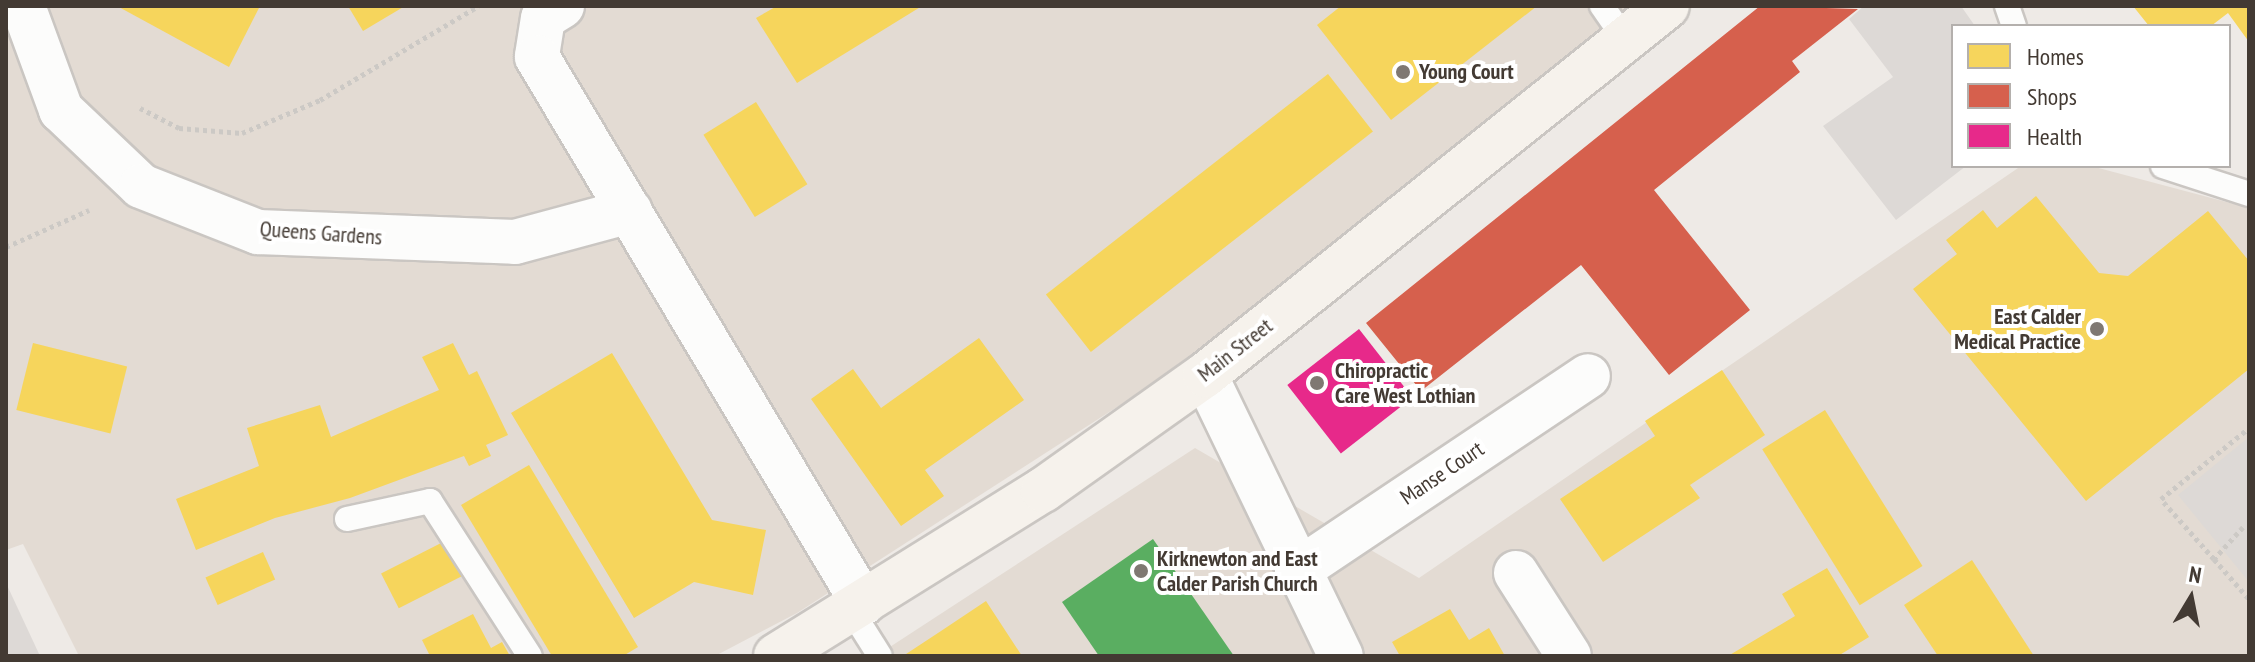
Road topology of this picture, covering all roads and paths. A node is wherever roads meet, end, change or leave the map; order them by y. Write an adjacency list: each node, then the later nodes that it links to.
1 (23, 6): 8 (street, Queens Gardens)
2 (478, 6): 6 (path)
3 (562, 6): 10 (street)
4 (1667, 6): 5 (main road, Main Street)
5 (1614, 23): 12 (main road, Main Street)
6 (127, 102)
7 (2169, 168): 9 (lane)
8 (141, 186): 10 (street, Queens Gardens); 11 (path)
9 (2249, 194)
10 (630, 211): 21 (street)
11 (6, 247)
12 (1205, 375): 18 (street); 21 (main road, Main Street)
13 (1588, 376): 18 (street, Manse Court)
14 (2249, 428): 17 (path)
15 (347, 519): 22 (lane)
16 (2243, 527): 17 (path)
17 (2214, 559): 20 (path)
18 (1297, 571): 25 (street)
19 (1516, 573): 26 (street)
20 (2249, 599)
21 (857, 607): 23 (main road, Main Street); 24 (lane)
22 (530, 656)
23 (776, 656)
24 (880, 656)
25 (1341, 656)
26 (1569, 656)

